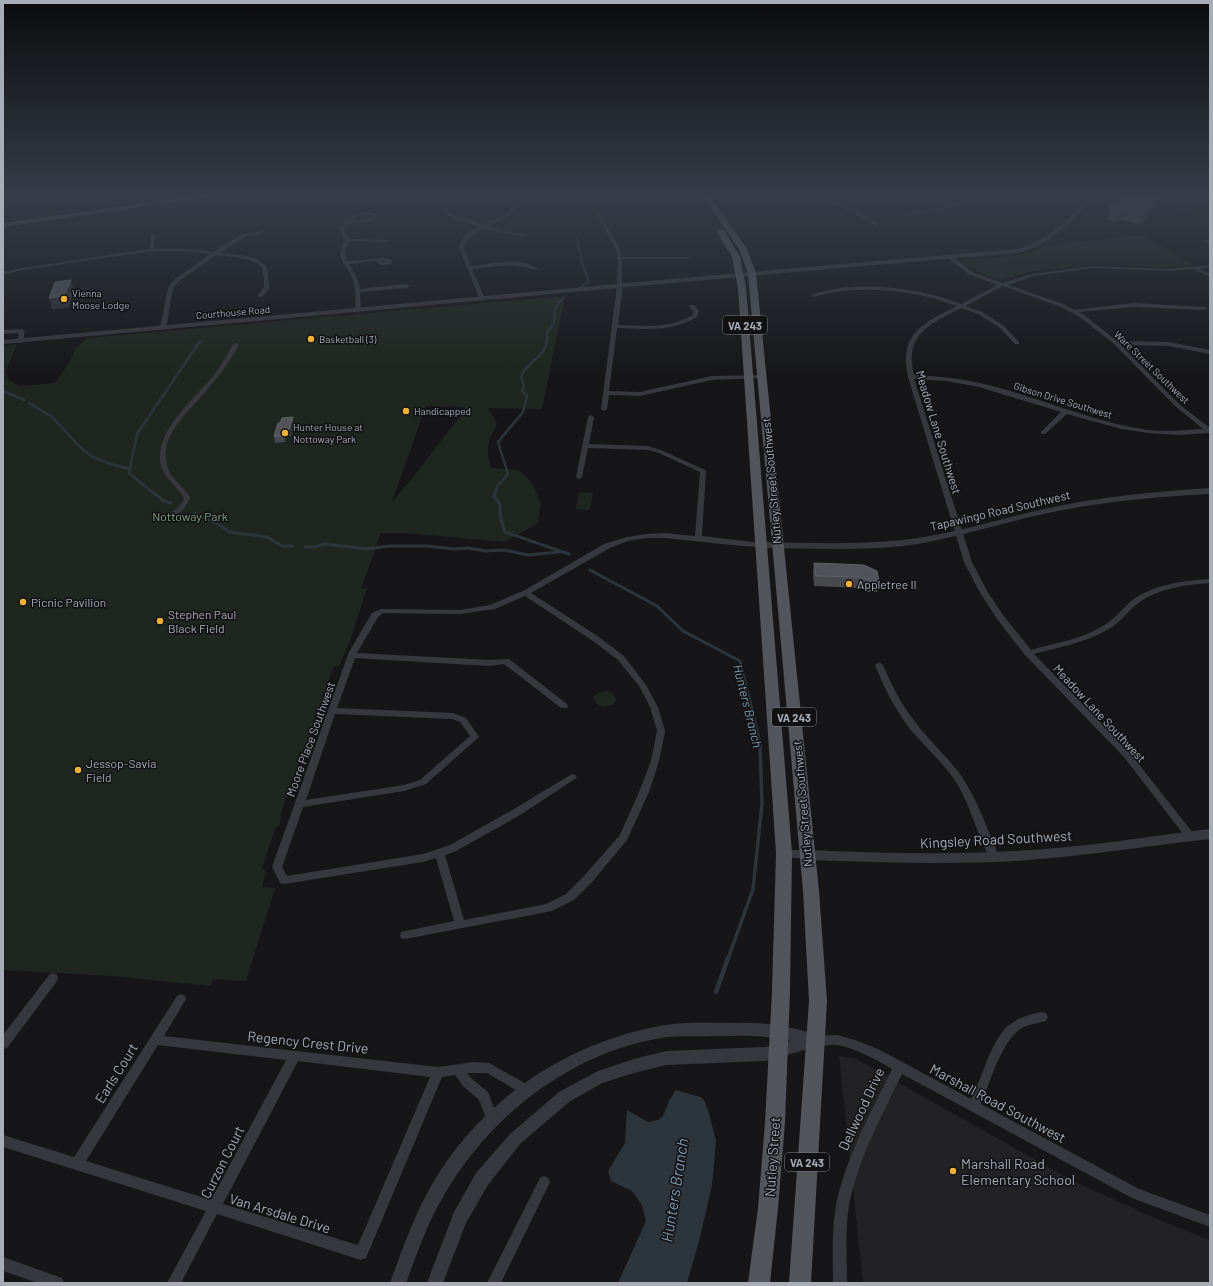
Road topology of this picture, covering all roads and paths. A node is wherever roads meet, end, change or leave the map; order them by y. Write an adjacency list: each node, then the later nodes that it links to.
1 (118, 255): 20 (street)
2 (212, 255): 36 (street)
3 (229, 255): 28 (street)
4 (343, 255): 14 (street)
5 (463, 255): 16 (street)
6 (619, 255): 10 (street)
7 (735, 255): 21 (main road, Nutley Street Southwest / VA 243)
8 (746, 255): 19 (main road, Nutley Street Southwest / VA 243)
9 (985, 255): 12 (street, Courthouse Road)
10 (620, 258): 11 (street); 25 (street)
11 (688, 258)
12 (950, 258): 19 (street, Courthouse Road); 23 (street, Ware Street Southwest)
13 (376, 260): 14 (street)
14 (345, 263): 26 (street)
15 (1210, 266): 17 (street, Meadow Lane Southwest)
16 (469, 268): 18 (street); 29 (street)
17 (1194, 268): 22 (street); 23 (street, Meadow Lane Southwest)
18 (536, 269)
19 (752, 273): 21 (street, Courthouse Road); 45 (main road, Nutley Street Southwest / VA 243)
20 (3, 274)
21 (740, 274): 25 (street, Courthouse Road); 44 (main road, Nutley Street Southwest / VA 243)
22 (1210, 276)
23 (1002, 285): 31 (street, Meadow Lane Southwest); 34 (street, Ware Street Southwest)
24 (407, 286): 26 (street)
25 (619, 286): 29 (street, Courthouse Road); 35 (street)
26 (358, 291): 33 (street)
27 (814, 295): 31 (street)
28 (260, 296)
29 (482, 299): 33 (street, Courthouse Road)
30 (692, 306): 35 (street)
31 (960, 306): 40 (street); 46 (street, Meadow Lane Southwest)
32 (1204, 308): 34 (street)
33 (358, 310): 36 (street, Courthouse Road)
34 (1074, 311): 41 (street, Ware Street Southwest)
35 (615, 326): 47 (street)
36 (163, 328): 38 (street, Courthouse Road)
37 (3, 332): 38 (street)
38 (20, 341): 39 (street, Courthouse Road)
39 (3, 342)
40 (1017, 343)
41 (1116, 343): 43 (street); 51 (street, Ware Street Southwest)
42 (236, 344): 56 (street)
43 (1210, 352)
44 (748, 377): 45 (street); 47 (street); 59 (main road, Nutley Street Southwest / VA 243)
45 (761, 377): 60 (main road, Nutley Street Southwest / VA 243)
46 (911, 377): 49 (street, Gibson Drive Southwest); 57 (street, Meadow Lane Southwest)
47 (606, 393): 48 (street)
48 (604, 409)
49 (1065, 412): 51 (street, Gibson Drive Southwest); 52 (street)
50 (591, 417): 53 (street)
51 (1210, 430)
52 (1043, 433)
53 (585, 446): 54 (street); 58 (street)
54 (579, 477)
55 (1210, 491): 57 (street, Tapawingo Road Southwest)
56 (154, 520)
57 (959, 534): 60 (street, Tapawingo Road Southwest); 64 (street, Meadow Lane Southwest)
58 (698, 538): 59 (street, Tapawingo Road Southwest); 62 (street, Tapawingo Road Southwest)
59 (761, 545): 60 (street, Tapawingo Road Southwest); 74 (main road, Nutley Street Southwest / VA 243)
60 (777, 545): 75 (main road, Nutley Street Southwest / VA 243)
61 (1210, 581): 64 (street)
62 (526, 593): 63 (street, Tapawingo Road Southwest); 77 (street)
63 (381, 611): 65 (street, Moore Place Southwest)
64 (1028, 652): 72 (street, Meadow Lane Southwest)
65 (352, 655): 67 (street); 68 (street, Moore Place Southwest)
66 (879, 665): 76 (street)
67 (564, 706)
68 (332, 711): 70 (street, Moore Place Southwest); 70 (street)
69 (572, 777): 73 (street)
70 (299, 804): 73 (street, Moore Place Southwest)
71 (1210, 834): 72 (street, Kingsley Road Southwest)
72 (1190, 836): 76 (street, Kingsley Road Southwest)
73 (438, 852): 77 (street)
74 (784, 853): 75 (street, Kingsley Road Southwest); 84 (main road, Nutley Street Southwest / VA 243)
75 (807, 855): 76 (street, Kingsley Road Southwest); 85 (main road, Nutley Street Southwest / VA 243)
76 (994, 857)
77 (460, 925): 78 (street)
78 (405, 935)
79 (53, 978): 82 (street)
80 (181, 999): 83 (street, Earls Court)
81 (1042, 1017): 91 (street)
82 (5, 1038)
83 (155, 1040): 86 (street, Regency Crest Drive); 94 (street, Earls Court)
84 (778, 1041): 85 (street); 85 (street); 90 (street); 102 (street); 104 (main road, Nutley Street / VA 243)
85 (815, 1042): 87 (street, Marshall Road Southwest); 105 (main road, Nutley Street Southwest / VA 243)
86 (294, 1055): 89 (street, Regency Crest Drive); 96 (street, Curzon Court)
87 (899, 1067): 91 (street, Marshall Road Southwest); 106 (street, Dellwood Drive)
88 (458, 1070): 89 (street, Regency Crest Drive); 90 (street, Regency Crest Drive); 92 (street)
89 (438, 1072): 96 (street, Van Arsdale Drive)
90 (526, 1090): 92 (street)
91 (974, 1107): 97 (street, Marshall Road Southwest)
92 (492, 1119): 101 (street)
93 (3, 1141): 94 (street, Van Arsdale Drive)
94 (77, 1164): 96 (street, Van Arsdale Drive)
95 (544, 1182): 103 (street)
96 (215, 1208): 100 (street, Curzon Court)
97 (1210, 1221)
98 (3, 1264): 99 (street)
99 (57, 1283)
100 (174, 1283)
101 (398, 1283)
102 (435, 1283)
103 (494, 1283)
104 (759, 1283)
105 (800, 1283)
106 (840, 1283)

